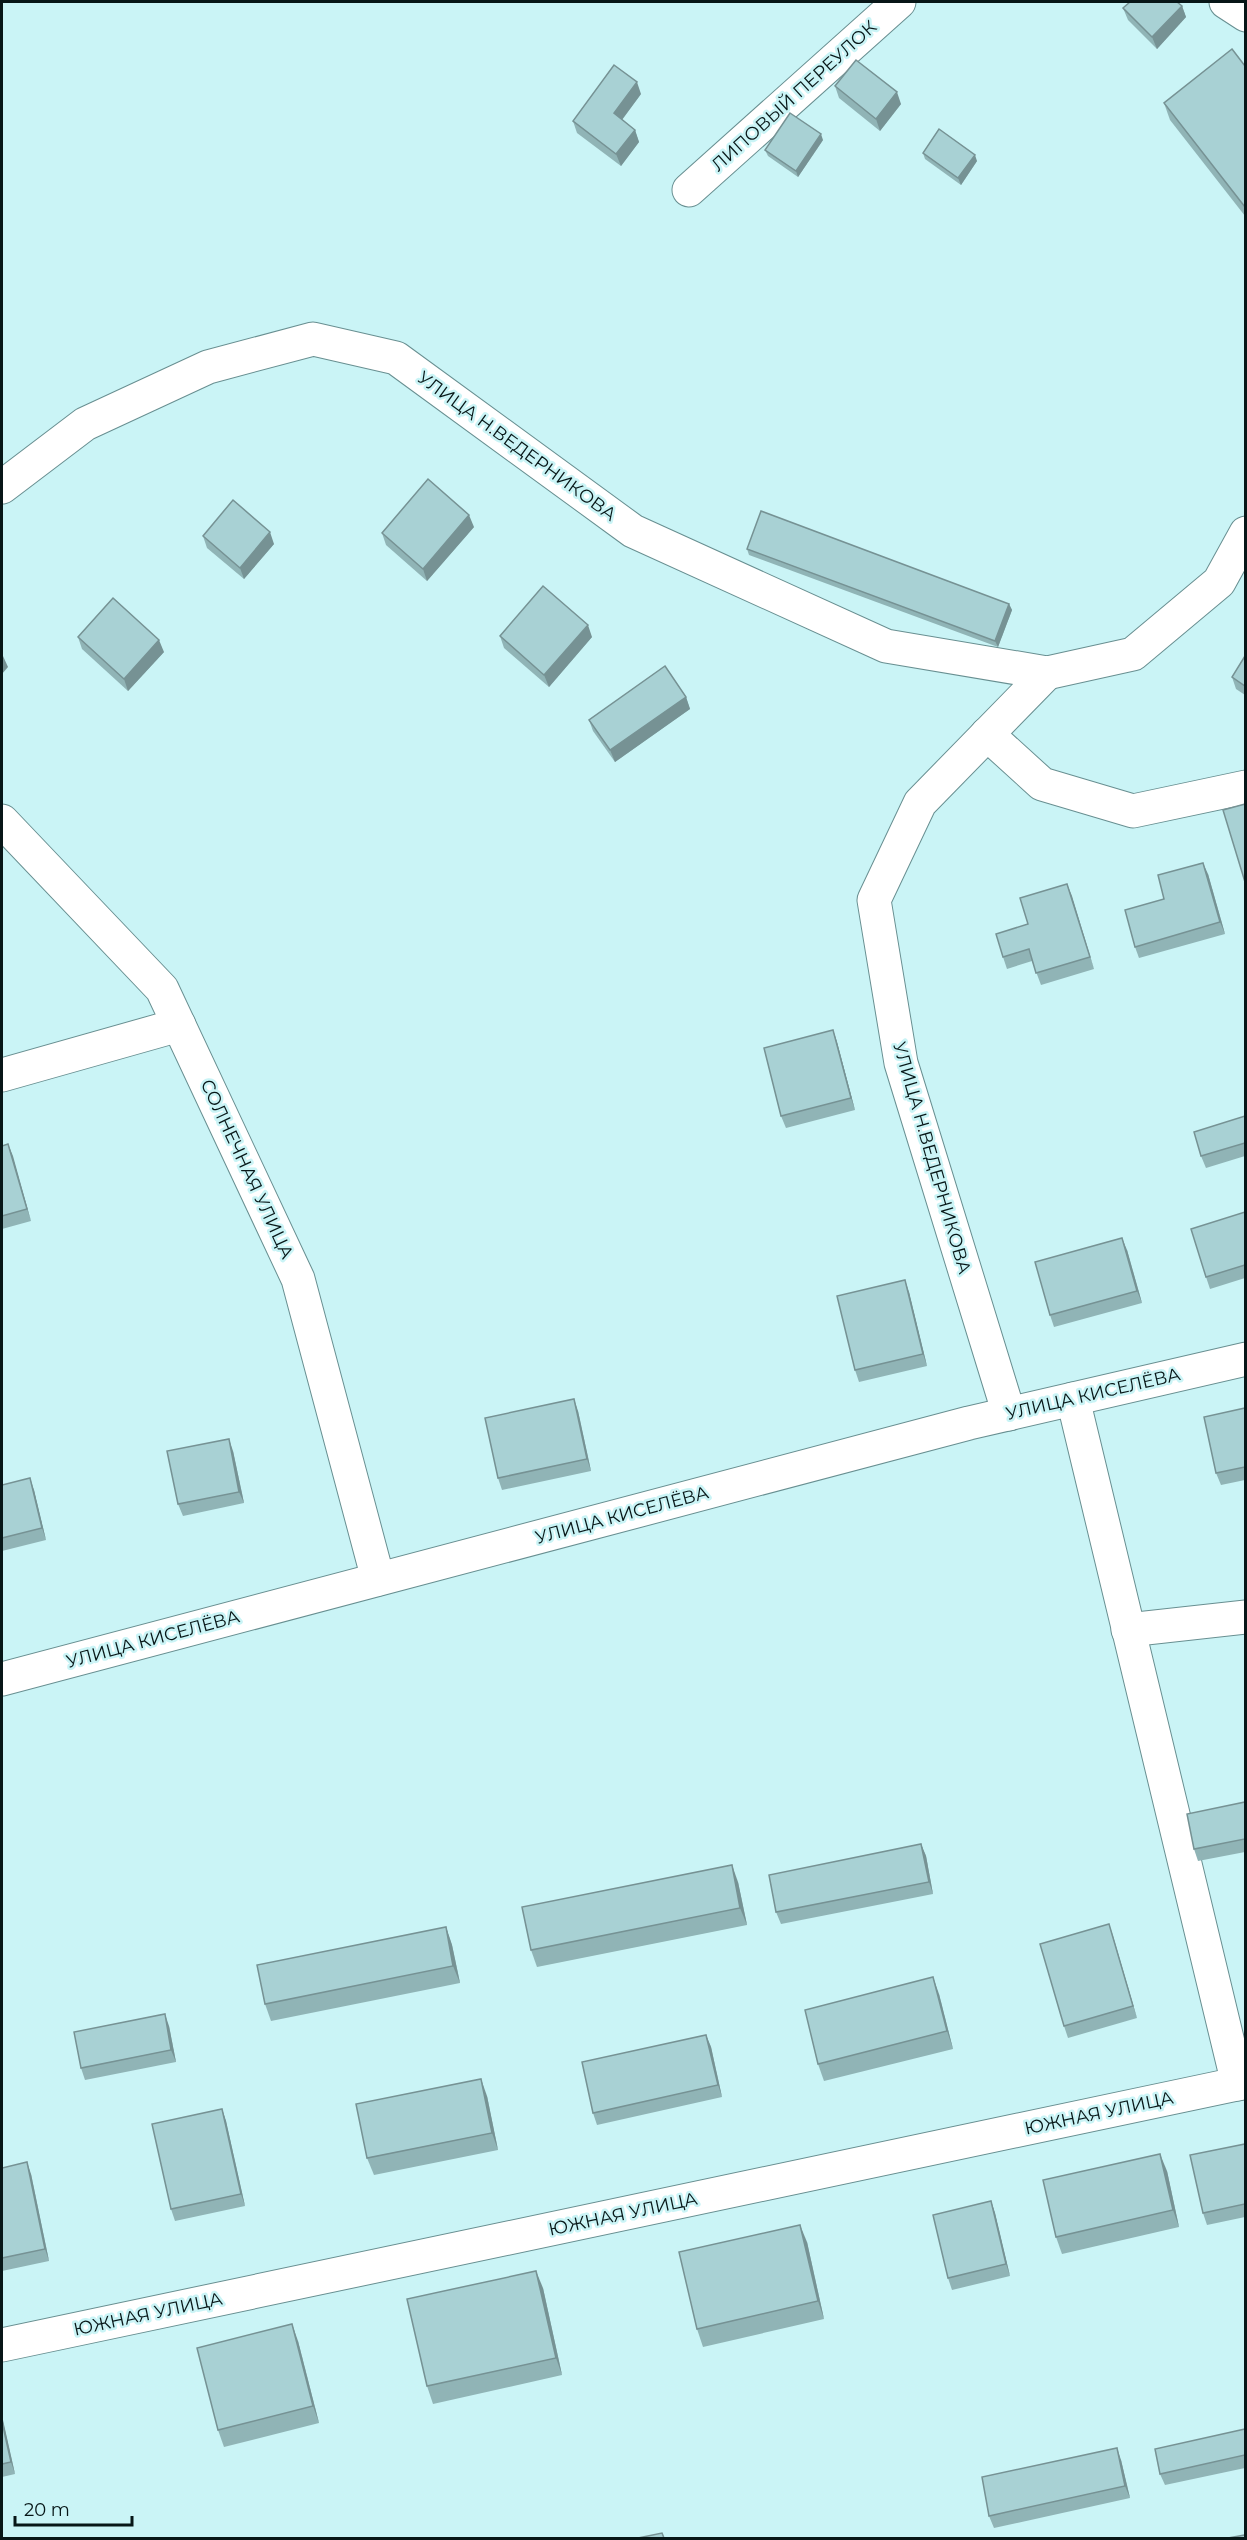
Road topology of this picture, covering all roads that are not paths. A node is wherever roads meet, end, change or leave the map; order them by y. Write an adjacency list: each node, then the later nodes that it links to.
1 (898, 2): 4 (street, ЛИПОВЫЙ ПЕРЕУЛОК)
2 (1226, 2): 3 (street)
3 (1245, 15)
4 (689, 190)
5 (2, 487): 7 (street, УЛИЦА Н.ВЕДЕРНИКОВА)
6 (1245, 533): 7 (street, УЛИЦА Н.ВЕДЕРНИКОВА)
7 (1047, 673): 8 (street, УЛИЦА Н.ВЕДЕРНИКОВА)
8 (987, 734): 9 (street); 15 (street, УЛИЦА Н.ВЕДЕРНИКОВА)
9 (1245, 787)
10 (2, 821): 11 (street, СОЛНЕЧНАЯ УЛИЦА)
11 (179, 1026): 12 (street); 16 (street, СОЛНЕЧНАЯ УЛИЦА)
12 (2, 1074)
13 (1245, 1359): 14 (street, УЛИЦА КИСЕЛЁВА)
14 (1073, 1399): 15 (street, УЛИЦА КИСЕЛЁВА); 18 (street)
15 (1009, 1414): 16 (street, УЛИЦА КИСЕЛЁВА)
16 (378, 1579): 19 (street, УЛИЦА КИСЕЛЁВА)
17 (1245, 1617): 18 (street)
18 (1128, 1630): 20 (street)
19 (2, 1679)
20 (1241, 2083): 21 (street, ЮЖНАЯ УЛИЦА)
21 (2, 2345)

